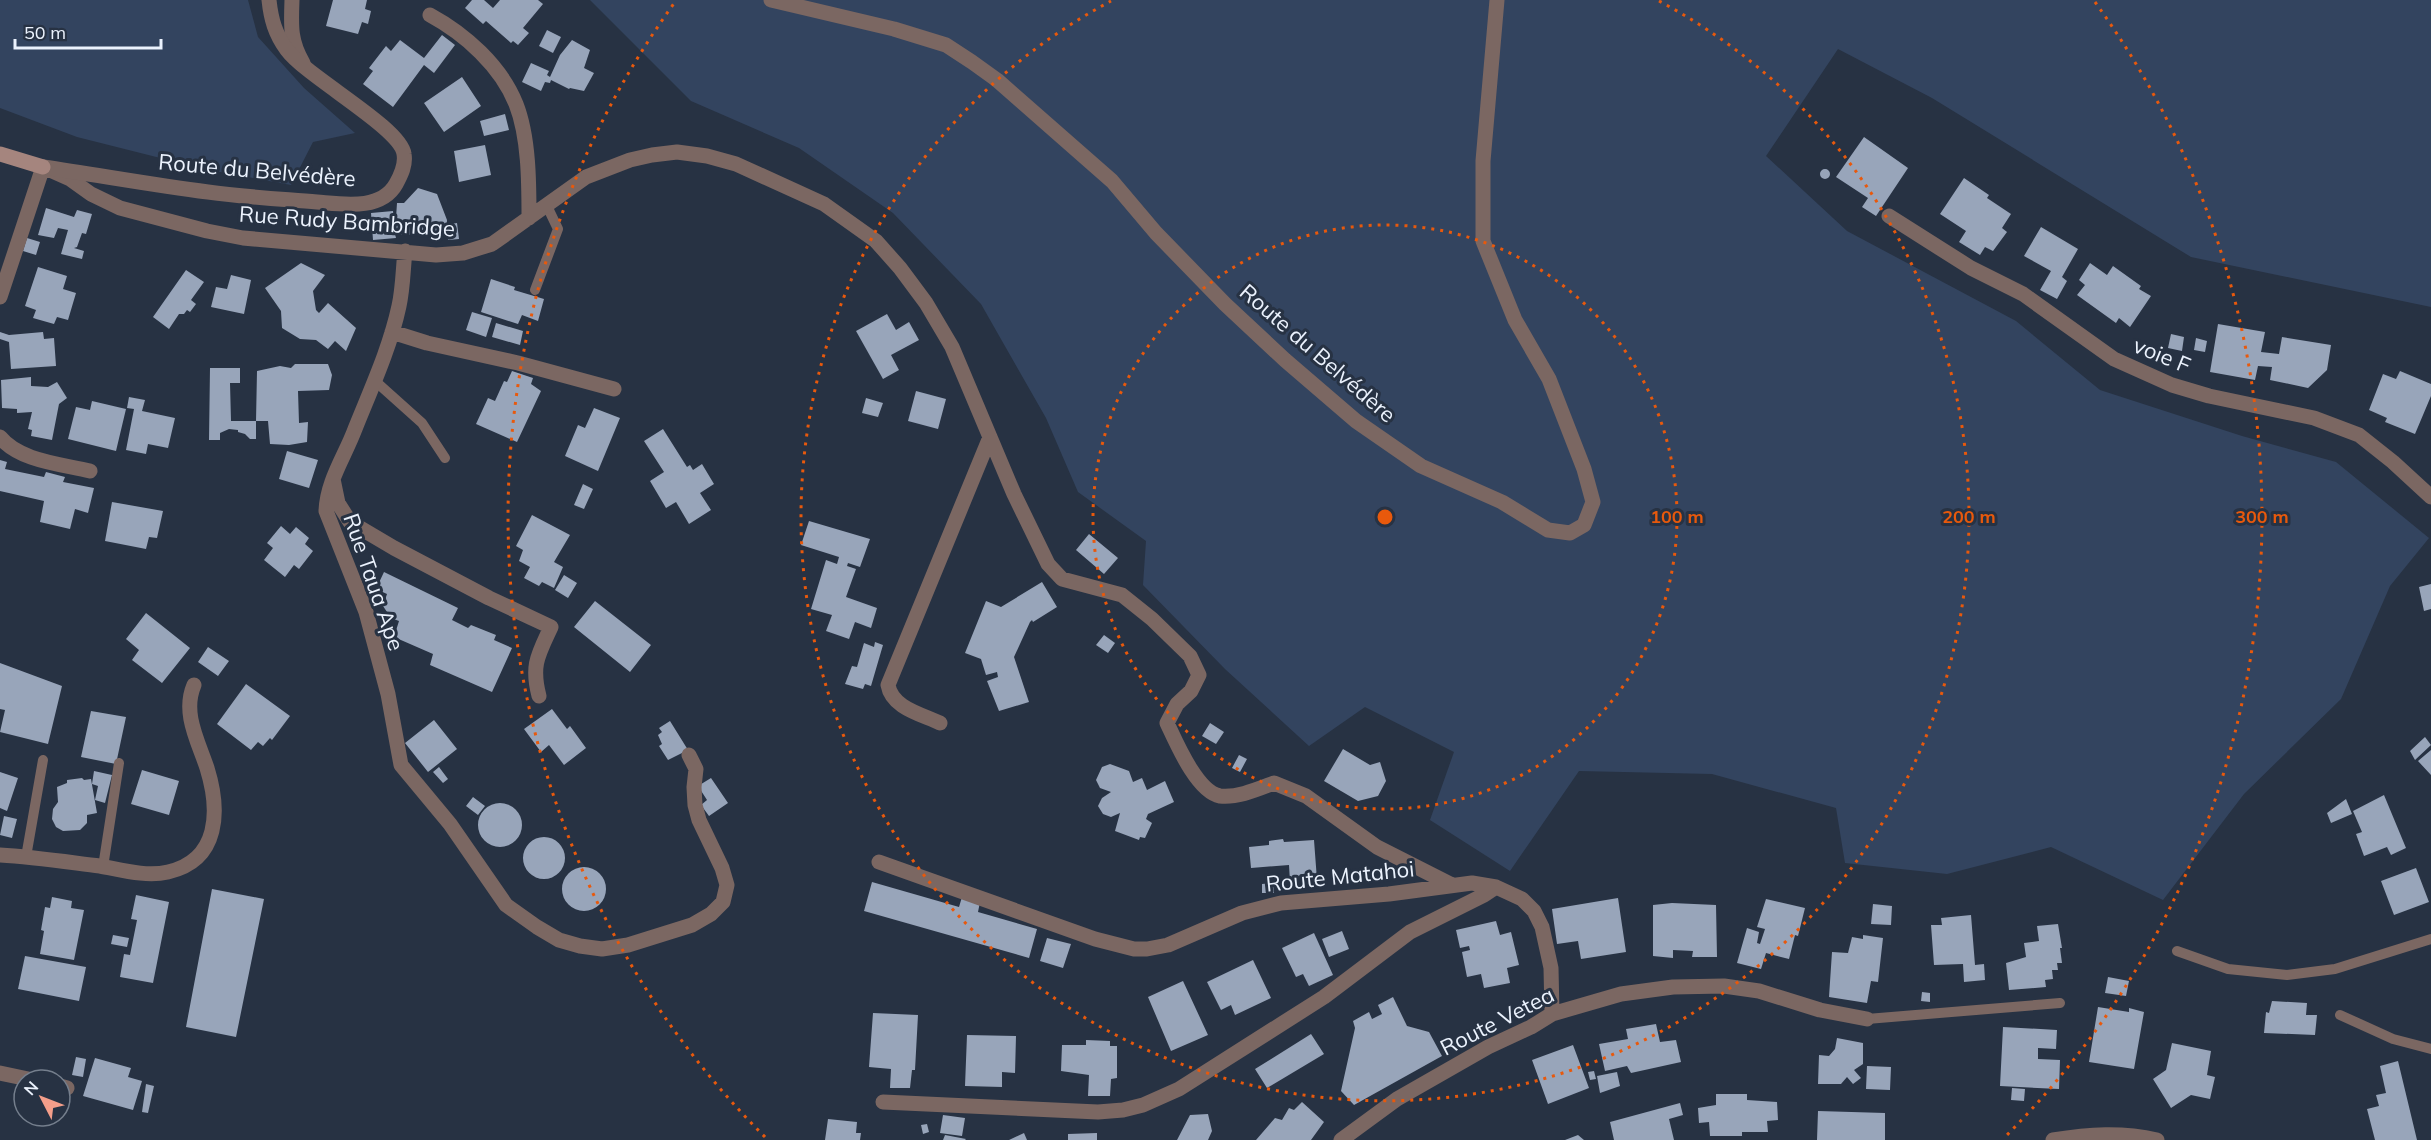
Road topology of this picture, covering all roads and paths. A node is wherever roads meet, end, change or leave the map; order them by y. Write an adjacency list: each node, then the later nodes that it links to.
1 (269, 0): 6 (street, Route du Belvédère)
2 (292, 0): 6 (street)
3 (771, 0): 4 (street, Route du Belvédère)
4 (1497, 0)
5 (430, 15): 11 (street)
6 (305, 66): 8 (street, Route du Belvédère)
7 (0, 154): 8 (main road)
8 (43, 167): 12 (street, Rue Rudy Bambridge); 14 (street)
9 (547, 206): 11 (street, Rue Rudy Bambridge); 13 (lane); 19 (street, Rue Rudy Bambridge)
10 (1889, 216): 23 (street, voie F)
11 (529, 218): 12 (street, Rue Rudy Bambridge)
12 (405, 250): 15 (street, Rue Taua Ape)
13 (535, 290)
14 (0, 297)
15 (392, 332): 16 (street, Rue Taua Ape); 17 (street)
16 (375, 380): 20 (lane); 22 (street, Rue Taua Ape)
17 (614, 389)
18 (0, 437): 21 (street)
19 (990, 437): 26 (street); 34 (street, Rue Rudy Bambridge)
20 (445, 458)
21 (90, 471)
22 (333, 479): 25 (street); 27 (street, Rue Taua Ape)
23 (2431, 497)
24 (194, 685): 33 (street)
25 (539, 696)
26 (940, 723)
27 (689, 755)
28 (43, 760): 31 (lane)
29 (119, 763): 33 (lane)
30 (0, 855): 31 (street)
31 (26, 857): 33 (street)
32 (879, 862): 34 (street, Route Matahoi)
33 (103, 867)
34 (1452, 885): 35 (street, Route Matahoi)
35 (1496, 887): 39 (street, Route Matahoi); 43 (street)
36 (2431, 939): 37 (lane)
37 (2177, 951)
38 (2060, 1003): 41 (lane)
39 (1552, 1014): 41 (street, Route Vetea); 44 (street, Route Vetea)
40 (2340, 1015): 42 (lane)
41 (1867, 1019)
42 (2431, 1049)
43 (883, 1102)
44 (1341, 1140)
45 (2053, 1140): 46 (street)
46 (2157, 1140)

